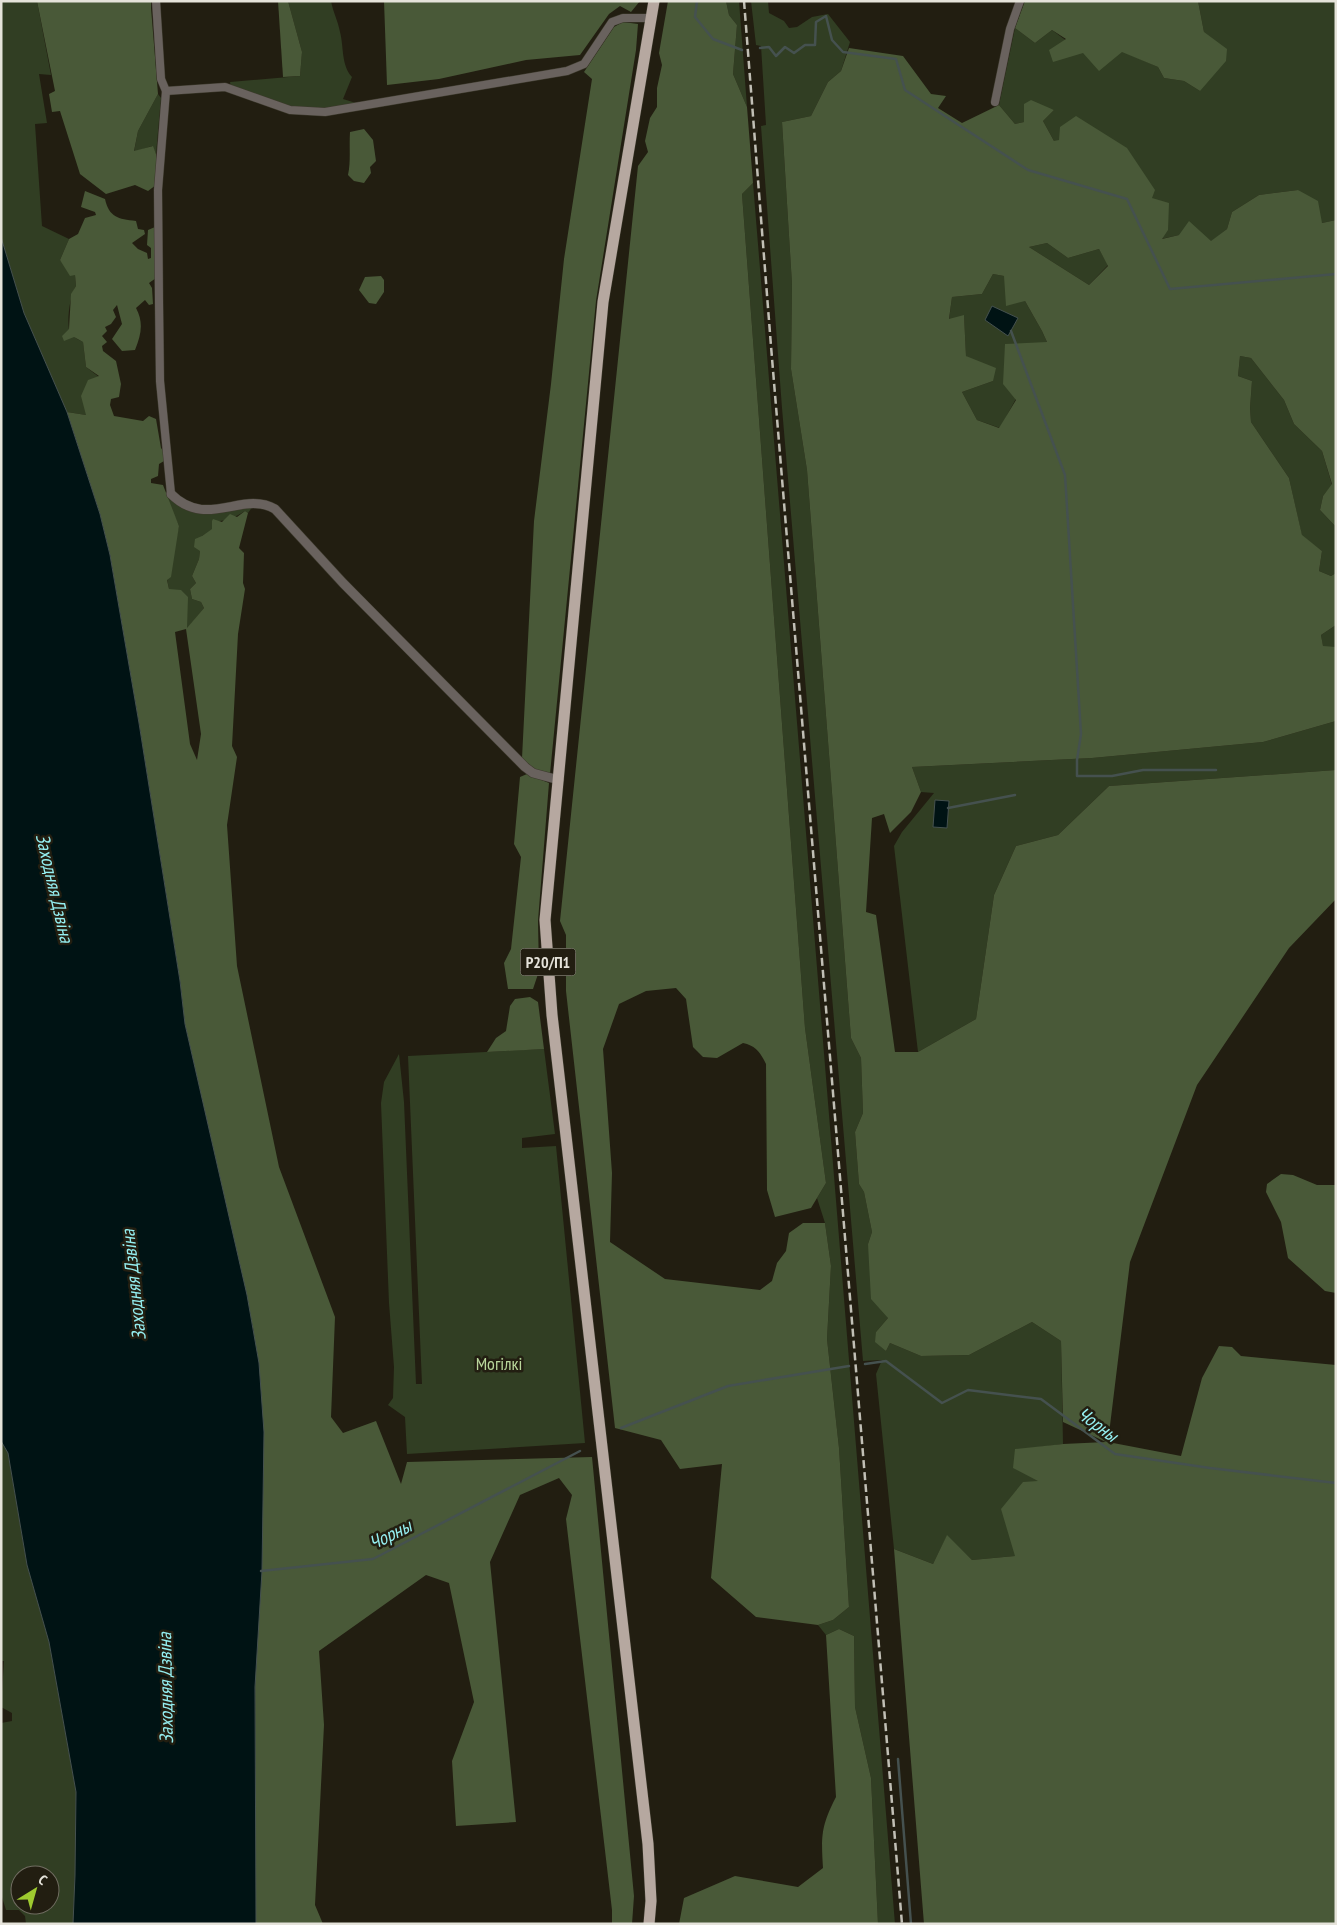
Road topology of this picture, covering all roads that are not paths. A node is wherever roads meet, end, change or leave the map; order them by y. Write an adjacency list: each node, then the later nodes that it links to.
1 (156, 1): 5 (street)
2 (654, 1): 4 (main road, Р20/П1)
3 (1020, 1): 6 (street)
4 (651, 18): 5 (street); 8 (main road, Р20/П1)
5 (166, 91): 7 (street)
6 (995, 102)
7 (170, 494): 8 (street)
8 (559, 780): 9 (main road, Р20/П1)
9 (649, 1924)

